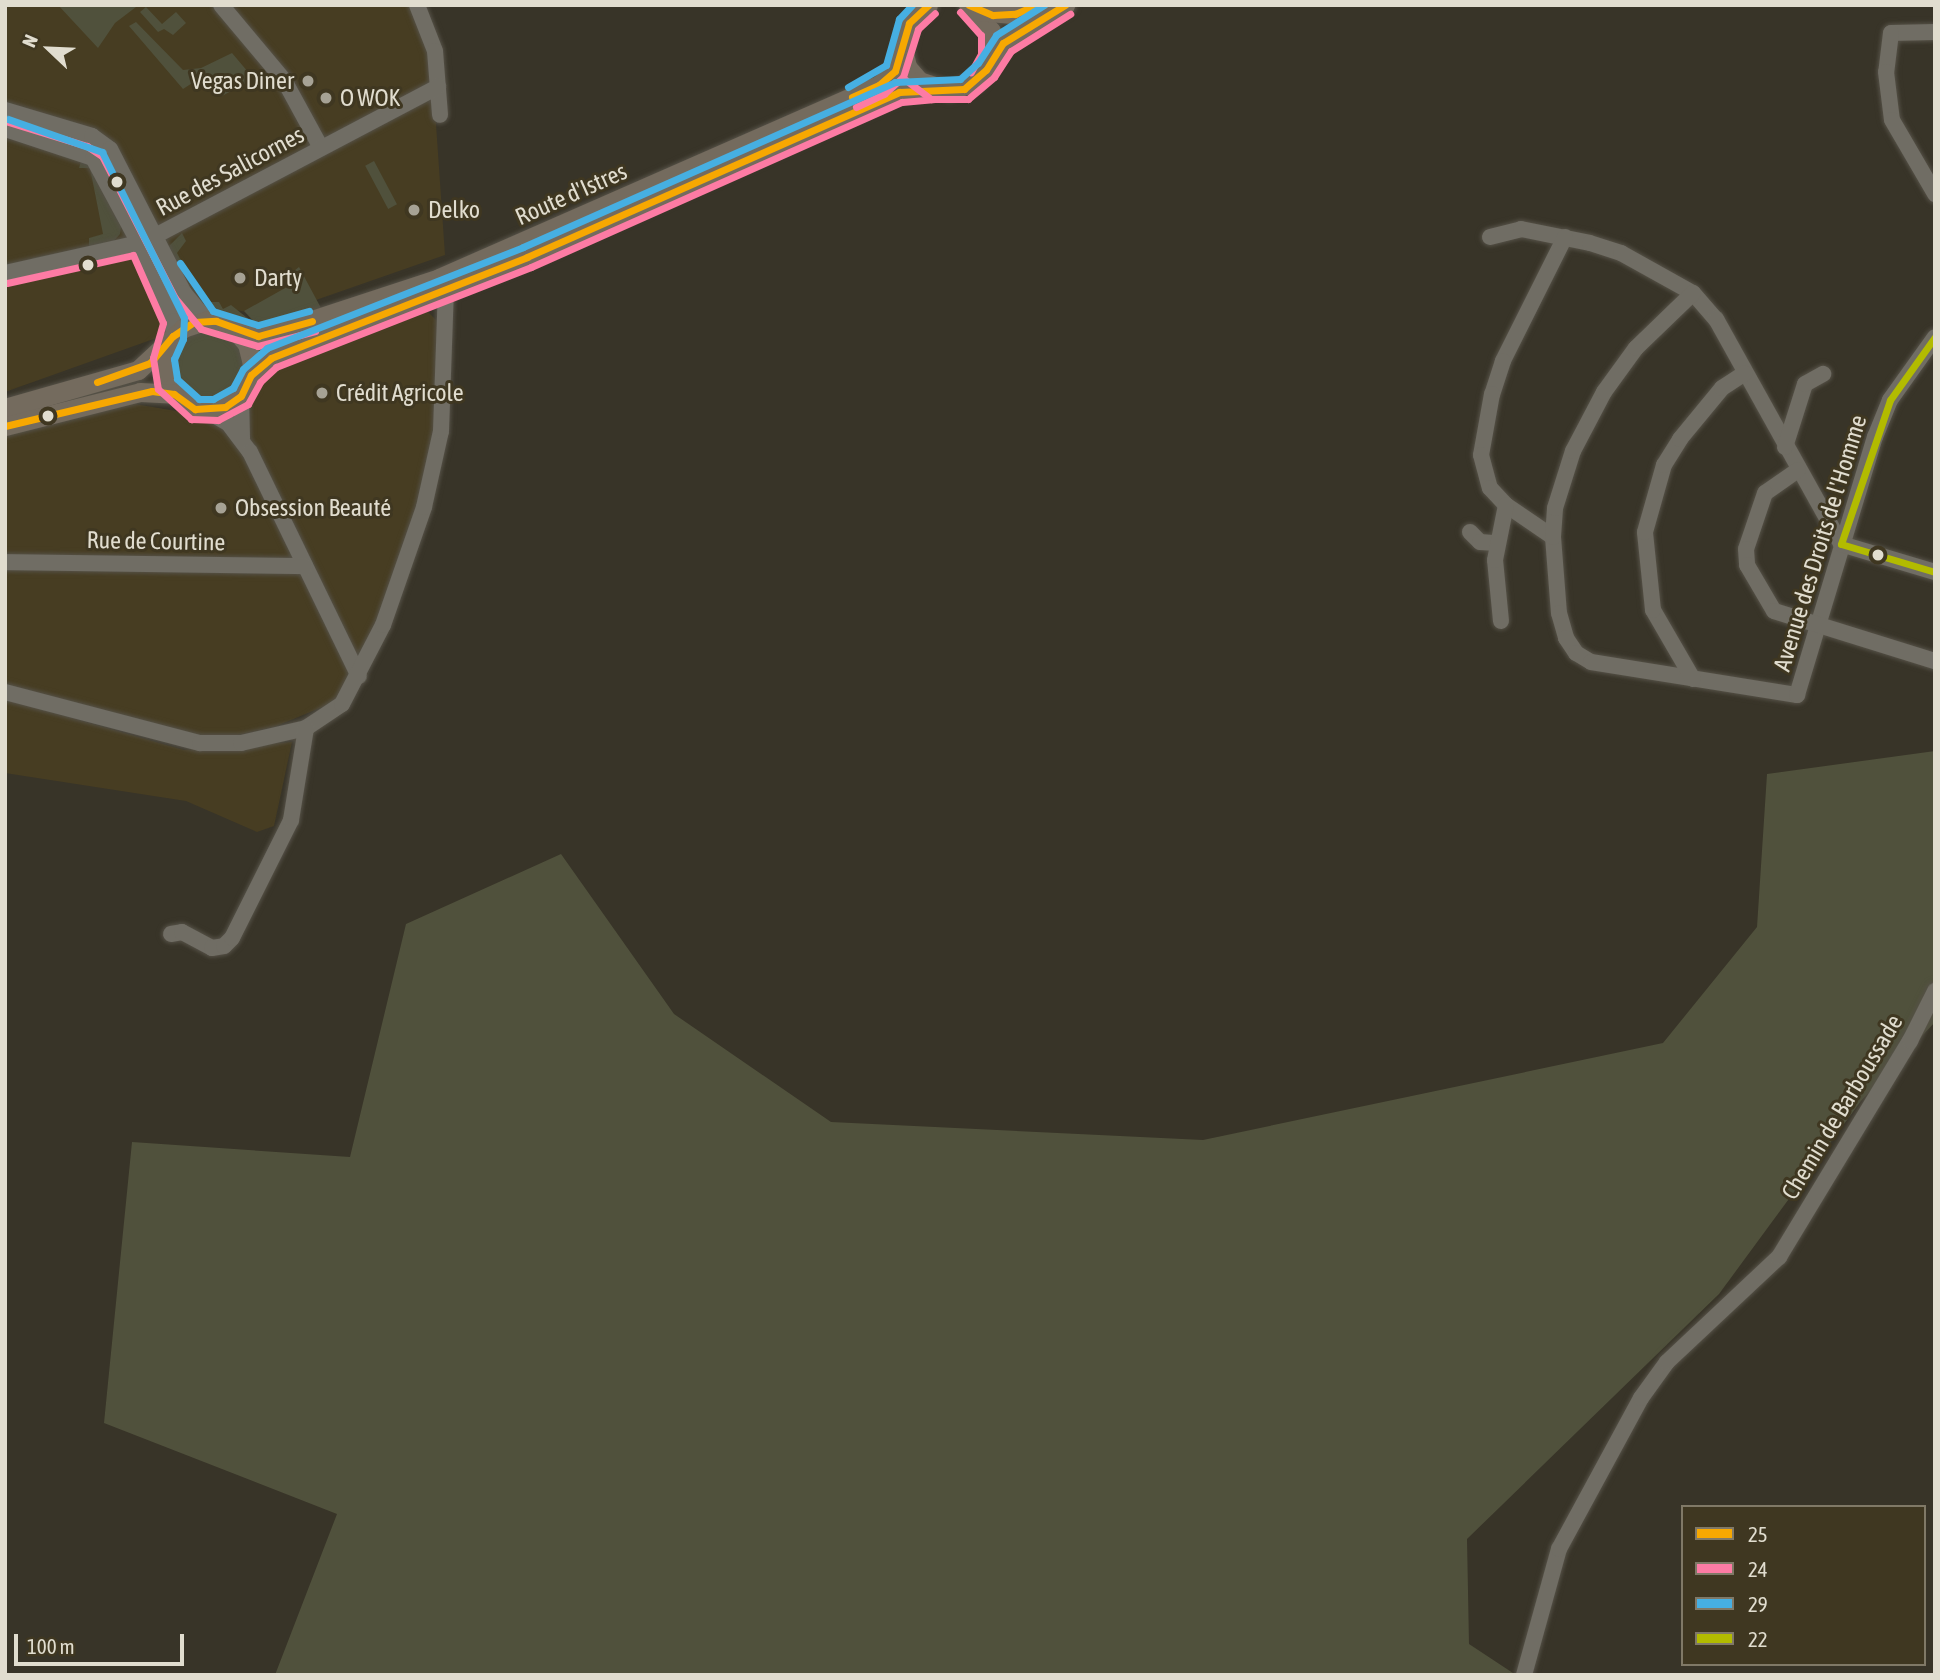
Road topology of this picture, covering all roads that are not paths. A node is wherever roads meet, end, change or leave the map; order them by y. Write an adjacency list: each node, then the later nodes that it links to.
1 (221, 5): 15 (street)
2 (417, 5): 10 (street)
3 (928, 5): 8 (main road, Route d'Istres)
4 (1037, 5): 6 (main road)
5 (1065, 5): 9 (main road)
6 (973, 8): 9 (main road)
7 (1935, 32): 16 (street)
8 (902, 49): 11 (main road); 24 (main road, Route d'Istres)
9 (992, 57): 11 (main road, Route d'Istres)
10 (438, 87): 13 (street); 15 (street, Rue des Salicornes)
11 (934, 89): 21 (main road, Route d'Istres)
12 (5, 110): 19 (street)
13 (440, 115)
14 (5, 129): 19 (street)
15 (321, 148): 19 (street, Rue des Salicornes)
16 (1935, 194)
17 (1490, 237): 18 (street)
18 (1565, 237): 22 (street); 38 (street)
19 (147, 239): 20 (street, Rue des Salicornes); 23 (street); 26 (street)
20 (5, 273)
21 (446, 291): 28 (main road, Route d'Istres); 49 (street)
22 (1693, 293): 27 (street); 40 (street)
23 (206, 320): 24 (main road); 26 (main road)
24 (234, 329): 28 (main road)
25 (1935, 337): 42 (street, Avenue des Droits de l'Homme)
26 (170, 341): 30 (main road); 32 (main road)
27 (1745, 373): 36 (street); 50 (street)
28 (251, 374): 31 (main road)
29 (1823, 374): 36 (street)
30 (174, 394): 33 (main road); 34 (main road)
31 (241, 396): 33 (main road); 35 (street)
32 (5, 408)
33 (207, 411): 35 (street)
34 (5, 426)
35 (242, 438): 44 (street)
36 (1785, 447): 37 (street)
37 (1798, 470): 42 (street); 47 (street)
38 (1507, 505): 40 (street); 41 (street)
39 (1470, 532): 41 (street)
40 (1553, 537): 50 (street)
41 (1496, 543): 46 (street)
42 (1841, 544): 45 (street); 47 (street, Avenue des Droits de l'Homme)
43 (5, 562): 44 (street, Rue de Courtine)
44 (305, 566): 49 (street)
45 (1935, 572)
46 (1501, 621)
47 (1817, 627): 48 (street); 50 (street, Avenue des Droits de l'Homme)
48 (1935, 661)
49 (359, 676): 52 (street)
50 (1693, 679)
51 (5, 692): 52 (street)
52 (306, 728): 53 (street)
53 (171, 934)
54 (1935, 991): 55 (street, Chemin de Barboussade)
55 (1524, 1675)

